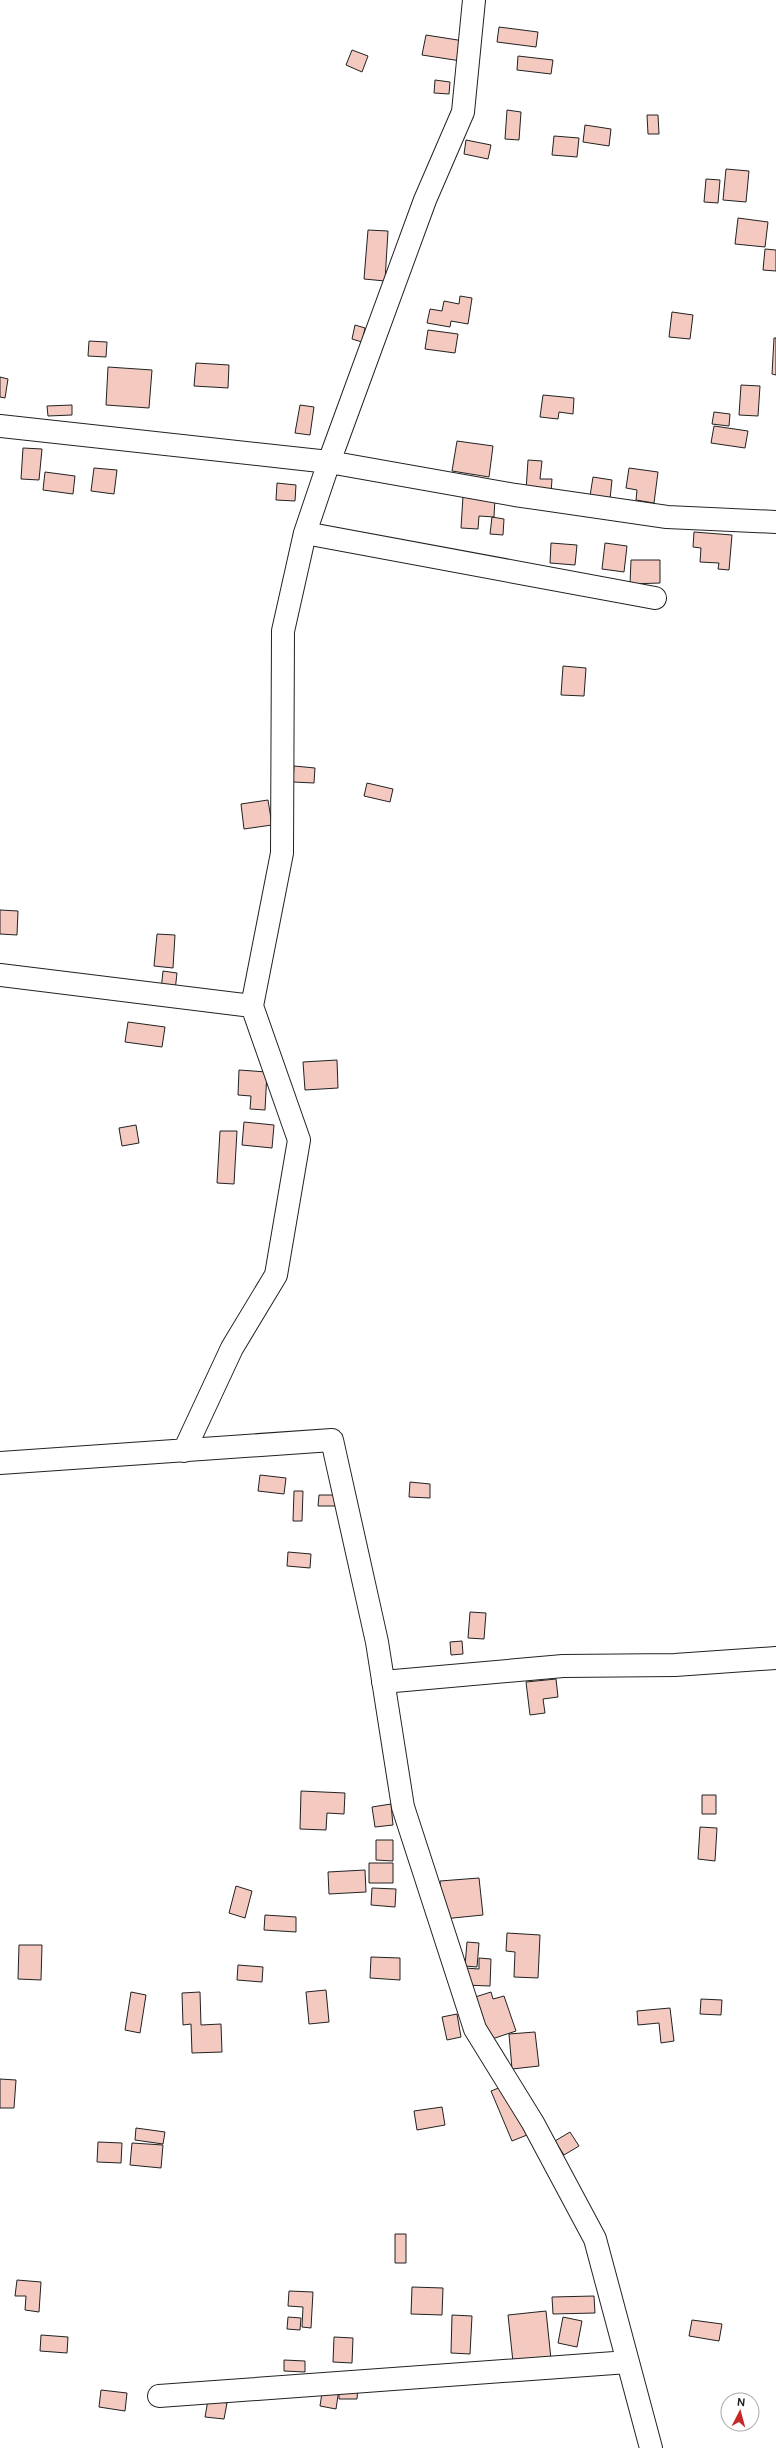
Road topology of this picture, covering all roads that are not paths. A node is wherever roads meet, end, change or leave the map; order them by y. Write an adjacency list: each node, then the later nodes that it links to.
1 (474, 0): 3 (street)
2 (0, 426): 3 (street)
3 (329, 462): 4 (street); 5 (street)
4 (776, 522)
5 (305, 533): 6 (street); 8 (street)
6 (655, 598)
7 (0, 975): 8 (street)
8 (252, 1006): 9 (street)
9 (184, 1451): 10 (street); 12 (street)
10 (0, 1463)
11 (776, 1658): 12 (street)
12 (383, 1682): 13 (street)
13 (628, 2362): 14 (street); 15 (street)
14 (159, 2396)
15 (651, 2448)

